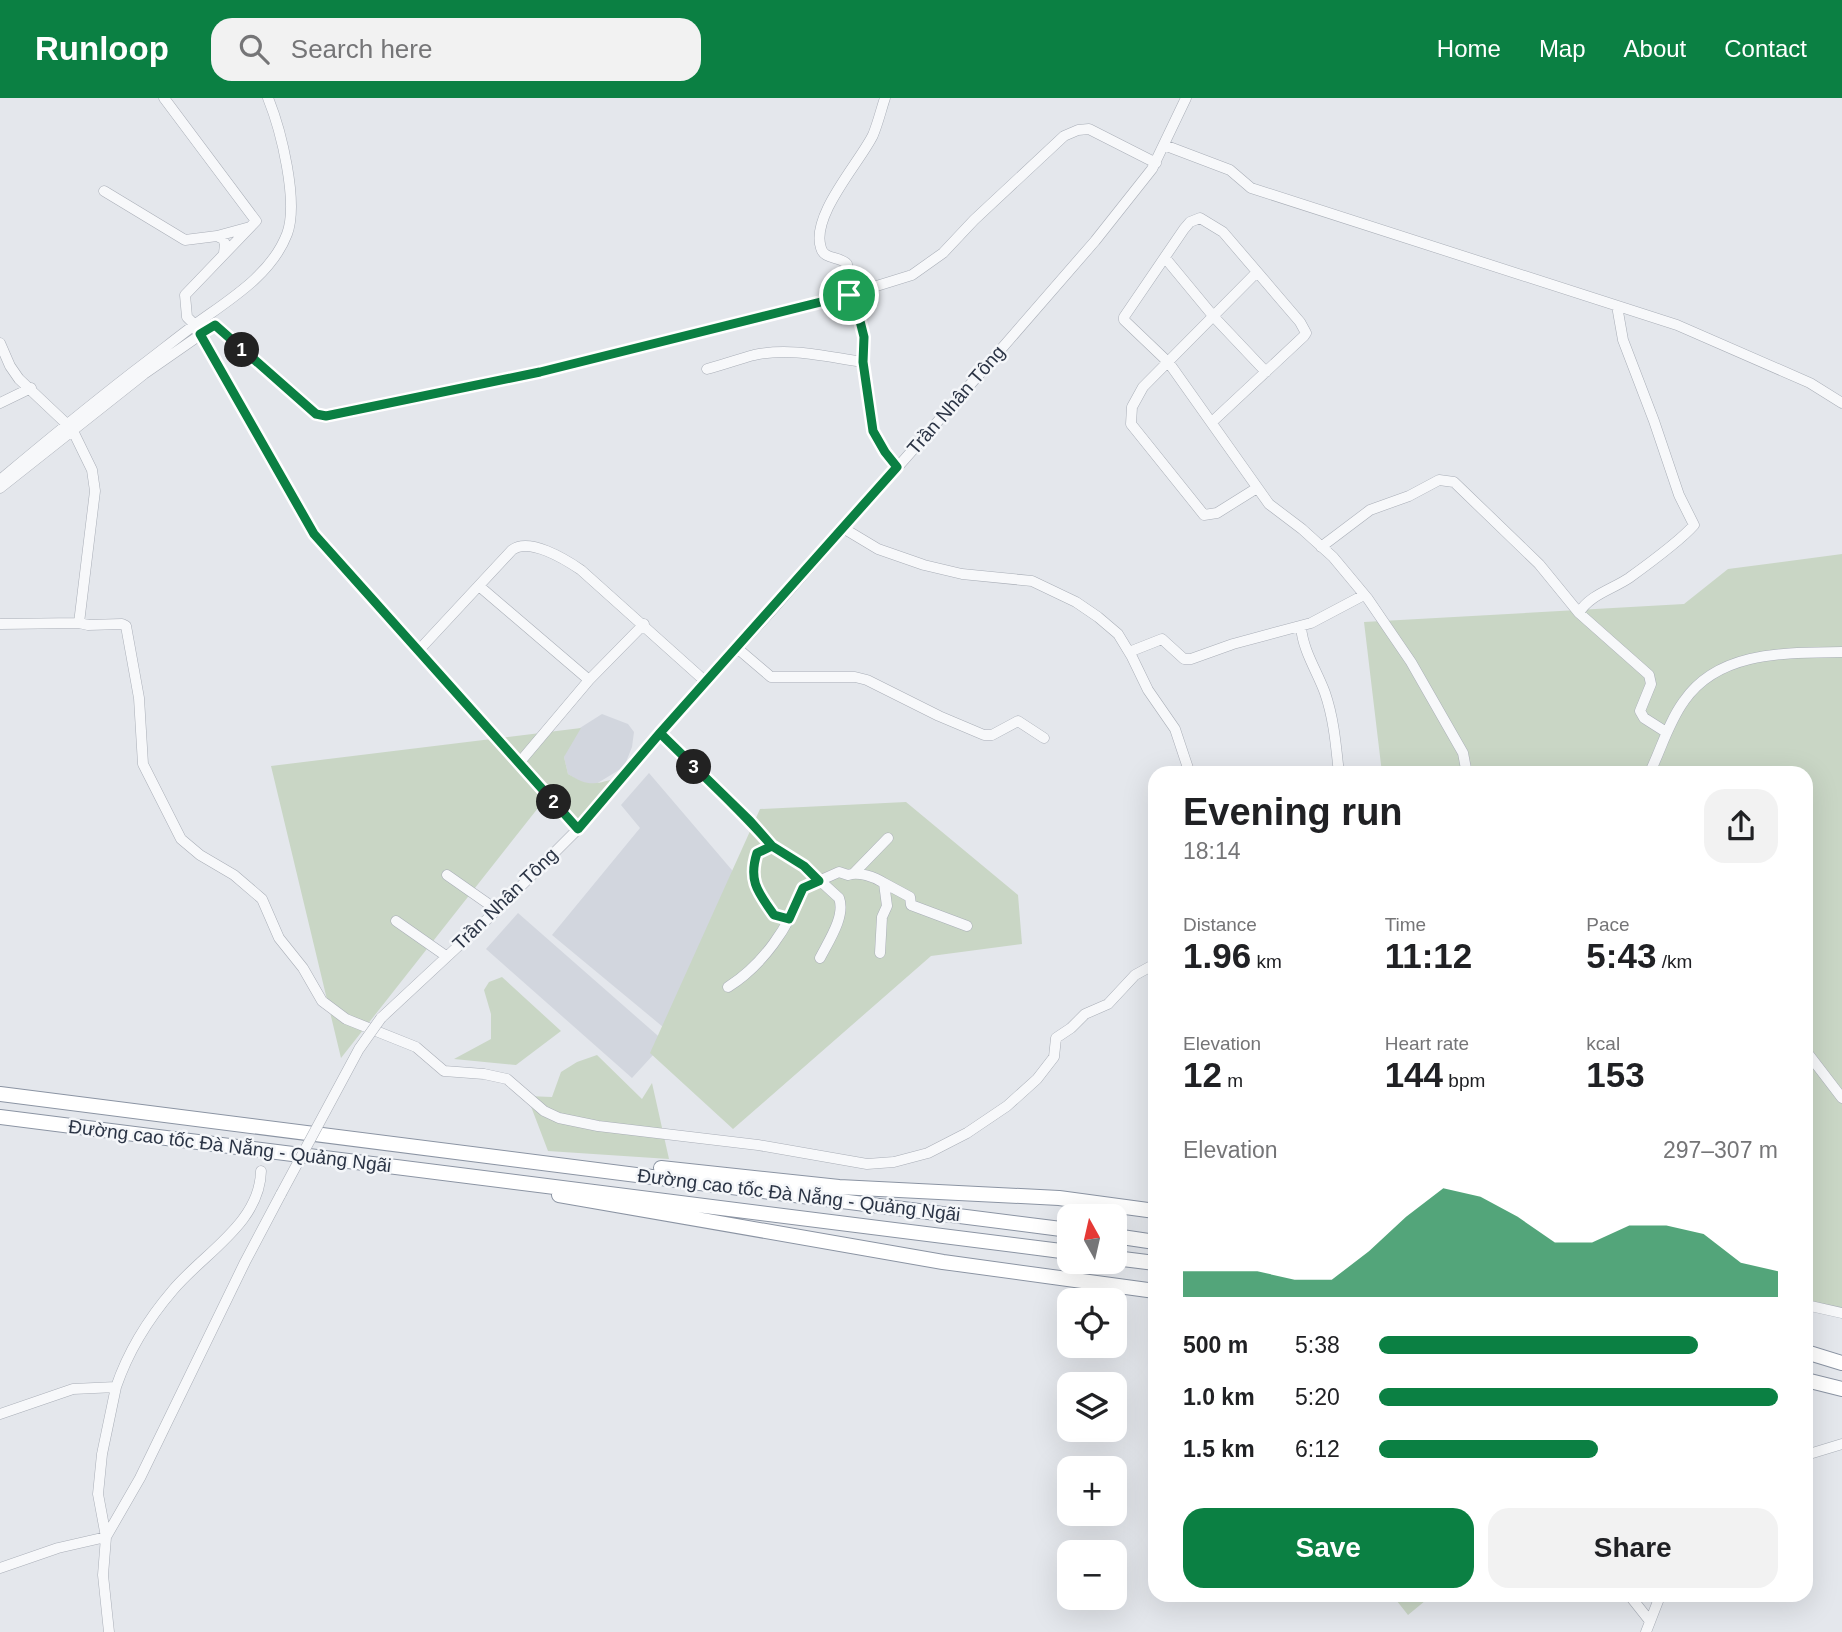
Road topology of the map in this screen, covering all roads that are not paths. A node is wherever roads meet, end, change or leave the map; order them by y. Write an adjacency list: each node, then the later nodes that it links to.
1 (164, 98): 8 (street)
2 (268, 98): 16 (street)
3 (885, 98): 13 (street)
4 (1186, 98): 5 (street, Trần Nhân Tông)
5 (1164, 145): 6 (street, Trần Nhân Tông); 14 (street)
6 (1156, 163): 13 (street); 27 (street, Trần Nhân Tông)
7 (104, 191): 9 (street)
8 (251, 226): 9 (street); 10 (street)
9 (218, 236): 10 (street)
10 (224, 253): 16 (street)
11 (1166, 259): 12 (street); 15 (street); 19 (street)
12 (1256, 273): 15 (street); 21 (street)
13 (849, 295): 16 (street); 18 (street)
14 (1617, 306): 24 (street); 35 (street)
15 (1214, 317): 19 (street); 21 (street)
16 (197, 329): 26 (street); 41 (street)
17 (0, 343): 22 (street)
18 (863, 362): 20 (street); 27 (street)
19 (1169, 362): 25 (street); 30 (street)
20 (707, 369)
21 (1266, 372): 25 (street)
22 (31, 388): 23 (street); 26 (street)
23 (0, 403)
24 (1842, 403)
25 (1212, 422): 30 (street)
26 (69, 427): 28 (street); 29 (street); 36 (street)
27 (897, 467): 31 (street, Trần Nhân Tông)
28 (0, 480)
29 (0, 488)
30 (1258, 488): 32 (street)
31 (843, 528): 40 (street, Trần Nhân Tông); 42 (street)
32 (1321, 547): 34 (street); 35 (street)
33 (479, 586): 38 (street); 41 (street); 44 (street)
34 (1364, 595): 39 (street); 52 (street)
35 (1579, 613): 46 (street)
36 (79, 623): 37 (street); 68 (street)
37 (0, 624)
38 (644, 625): 44 (street); 45 (street)
39 (1301, 627): 42 (street); 51 (street)
40 (737, 648): 45 (street, Trần Nhân Tông); 48 (street)
41 (419, 650): 49 (street)
42 (1129, 652): 50 (street)
43 (1842, 652): 46 (street)
44 (589, 680): 49 (street)
45 (706, 682): 47 (street, Trần Nhân Tông)
46 (1667, 732): 53 (street)
47 (660, 733): 54 (street, Trần Nhân Tông); 56 (street)
48 (1044, 738)
49 (519, 763): 54 (street)
50 (1187, 766)
51 (1338, 766)
52 (1466, 766)
53 (1652, 766)
54 (578, 829): 61 (street, Trần Nhân Tông)
55 (888, 838): 57 (street)
56 (772, 846): 59 (street); 62 (street)
57 (854, 873): 59 (street); 60 (street)
58 (447, 875): 61 (street)
59 (819, 881): 62 (street); 67 (street)
60 (884, 883): 64 (street); 65 (street)
61 (497, 910): 66 (street, Trần Nhân Tông)
62 (789, 919): 69 (street)
63 (396, 921): 66 (street)
64 (967, 926)
65 (880, 953)
66 (446, 956): 96 (street, Trần Nhân Tông, bridge)
67 (820, 958)
68 (1148, 968)
69 (728, 987)
70 (1813, 1060): 72 (street)
71 (0, 1094): 74 (highway, Đường cao tốc Đà Nẵng - Quảng Ngãi)
72 (1842, 1098)
73 (0, 1117): 76 (highway, Đường cao tốc Đà Nẵng - Quảng Ngãi)
74 (528, 1158): 77 (highway); 78 (highway, Đường cao tốc Đà Nẵng - Quảng Ngãi)
75 (261, 1171): 91 (street)
76 (535, 1187): 81 (highway, Đường cao tốc Đà Nẵng - Quảng Ngãi); 84 (highway)
77 (1148, 1210)
78 (1057, 1228)
79 (1127, 1238): 80 (highway)
80 (1148, 1241)
81 (1057, 1251)
82 (1127, 1260): 83 (highway)
83 (1148, 1262)
84 (1148, 1290)
85 (1813, 1307): 86 (street)
86 (1842, 1313)
87 (1813, 1355): 89 (highway)
88 (1813, 1359): 89 (highway)
89 (1842, 1365)
90 (1813, 1382): 92 (highway)
91 (116, 1387): 93 (street); 96 (street)
92 (1842, 1389)
93 (0, 1414)
94 (1842, 1444): 95 (street)
95 (1813, 1453)
96 (106, 1537): 97 (street); 101 (street)
97 (0, 1568)
98 (1635, 1602): 100 (street)
99 (1657, 1602): 100 (street)
100 (1649, 1620): 102 (street)
101 (109, 1632)
102 (1646, 1632)

